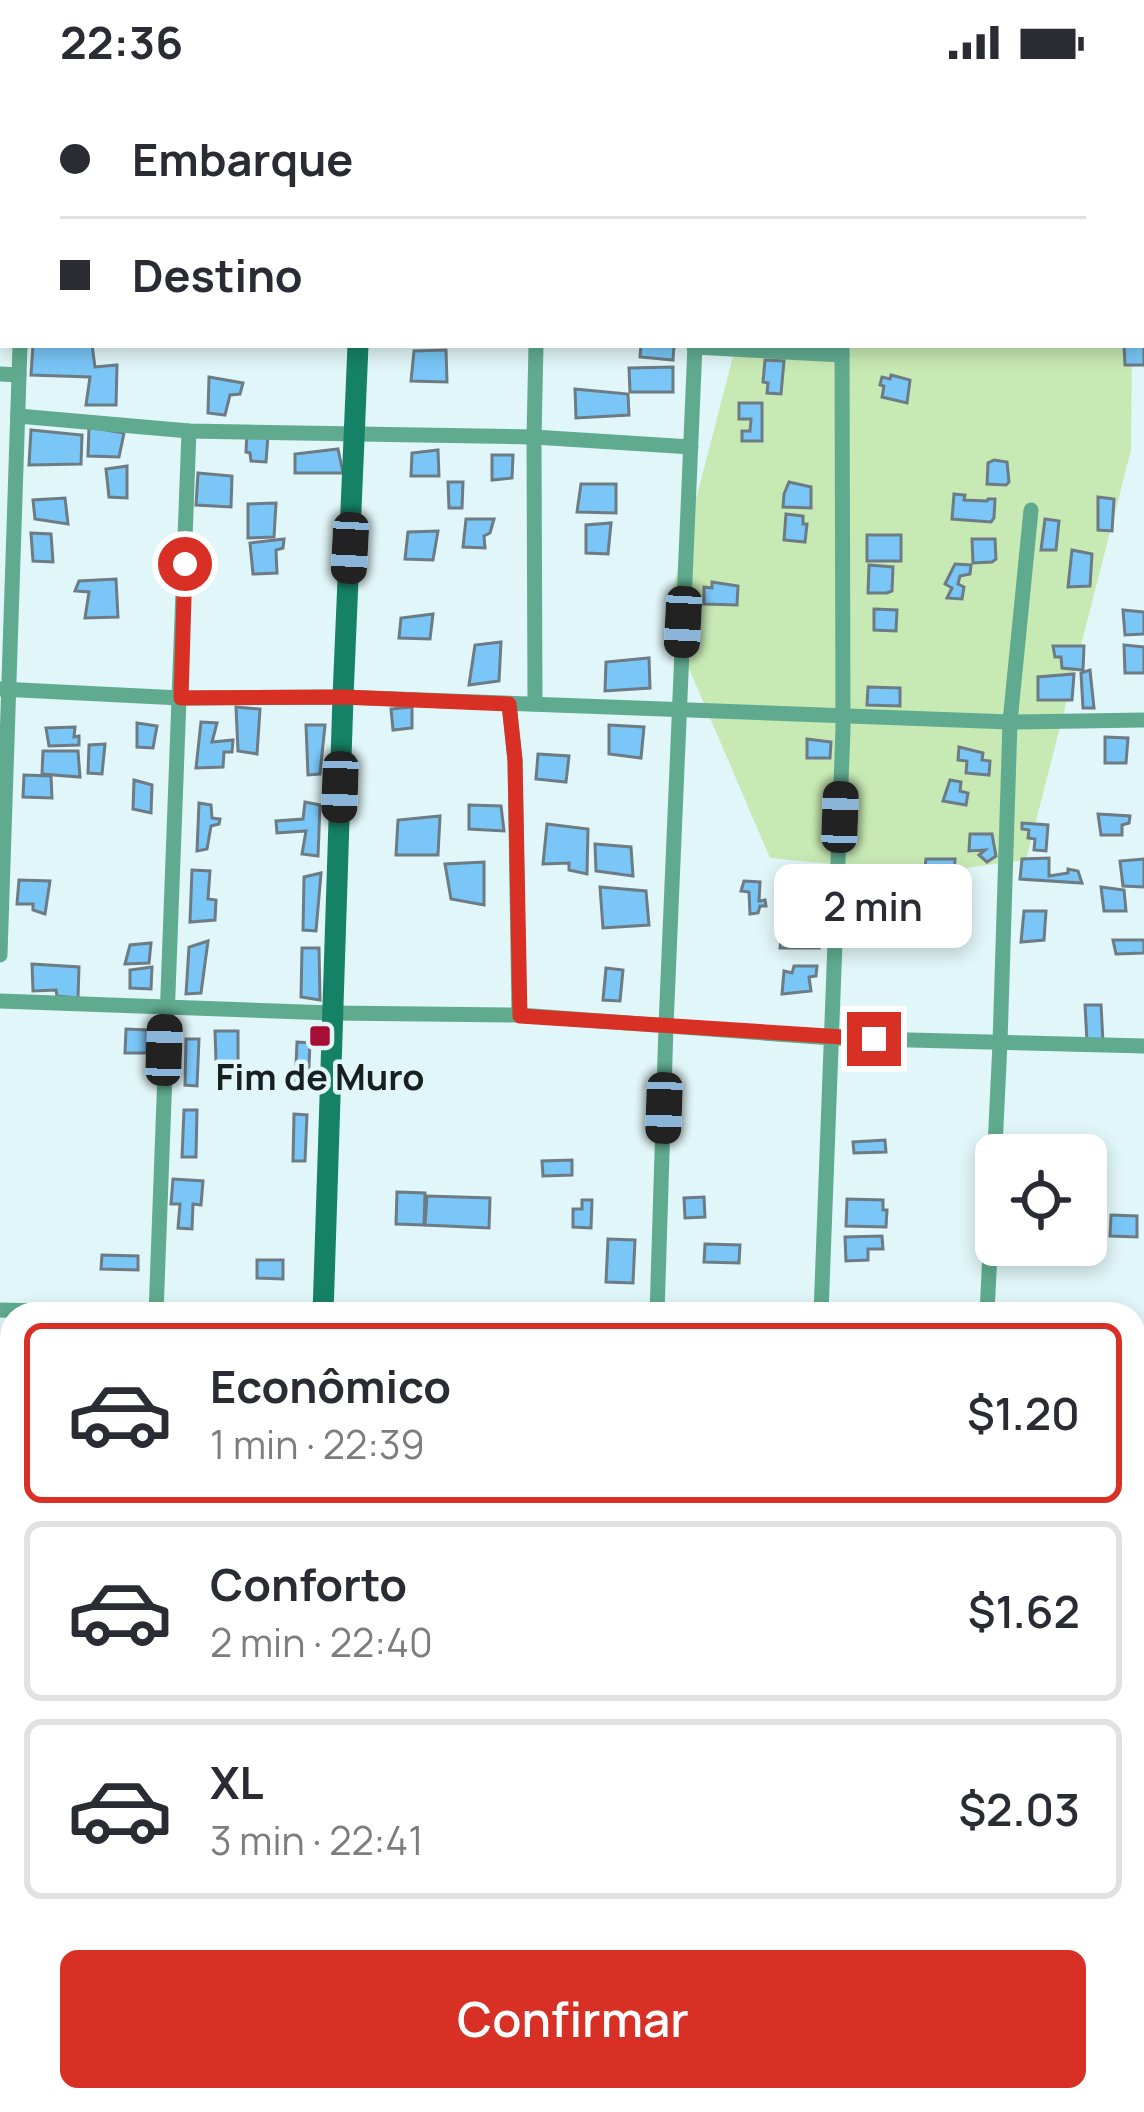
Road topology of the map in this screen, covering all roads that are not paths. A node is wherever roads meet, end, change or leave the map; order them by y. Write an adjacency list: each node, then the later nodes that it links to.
1 (20, 348): 8 (street)
2 (358, 348): 11 (street)
3 (536, 348): 12 (street)
4 (694, 348): 13 (street)
5 (768, 348): 6 (street)
6 (842, 350): 21 (street)
7 (0, 374): 8 (street)
8 (20, 375): 9 (street)
9 (18, 416): 10 (street); 15 (street)
10 (189, 430): 11 (street); 17 (street)
11 (354, 433): 12 (street); 16 (street)
12 (534, 437): 13 (street); 19 (street)
13 (691, 447): 20 (street)
14 (1031, 510): 23 (street)
15 (5, 689): 17 (street); 24 (street)
16 (343, 697): 17 (street); 18 (street); 27 (street)
17 (181, 698): 26 (street)
18 (509, 704): 19 (street); 28 (street)
19 (535, 704): 20 (street)
20 (680, 709): 21 (street); 29 (street)
21 (843, 718): 23 (street); 30 (street)
22 (1144, 720): 23 (street)
23 (1010, 722): 31 (street)
24 (0, 955)
25 (0, 1001): 26 (street)
26 (165, 1006): 27 (street); 33 (street)
27 (332, 1013): 28 (street); 34 (street)
28 (520, 1016): 29 (street)
29 (666, 1026): 30 (street); 35 (street)
30 (832, 1038): 31 (street); 36 (street)
31 (1000, 1043): 32 (street); 37 (street)
32 (1144, 1046)
33 (154, 1302)
34 (323, 1302)
35 (657, 1302)
36 (821, 1302)
37 (988, 1302)

